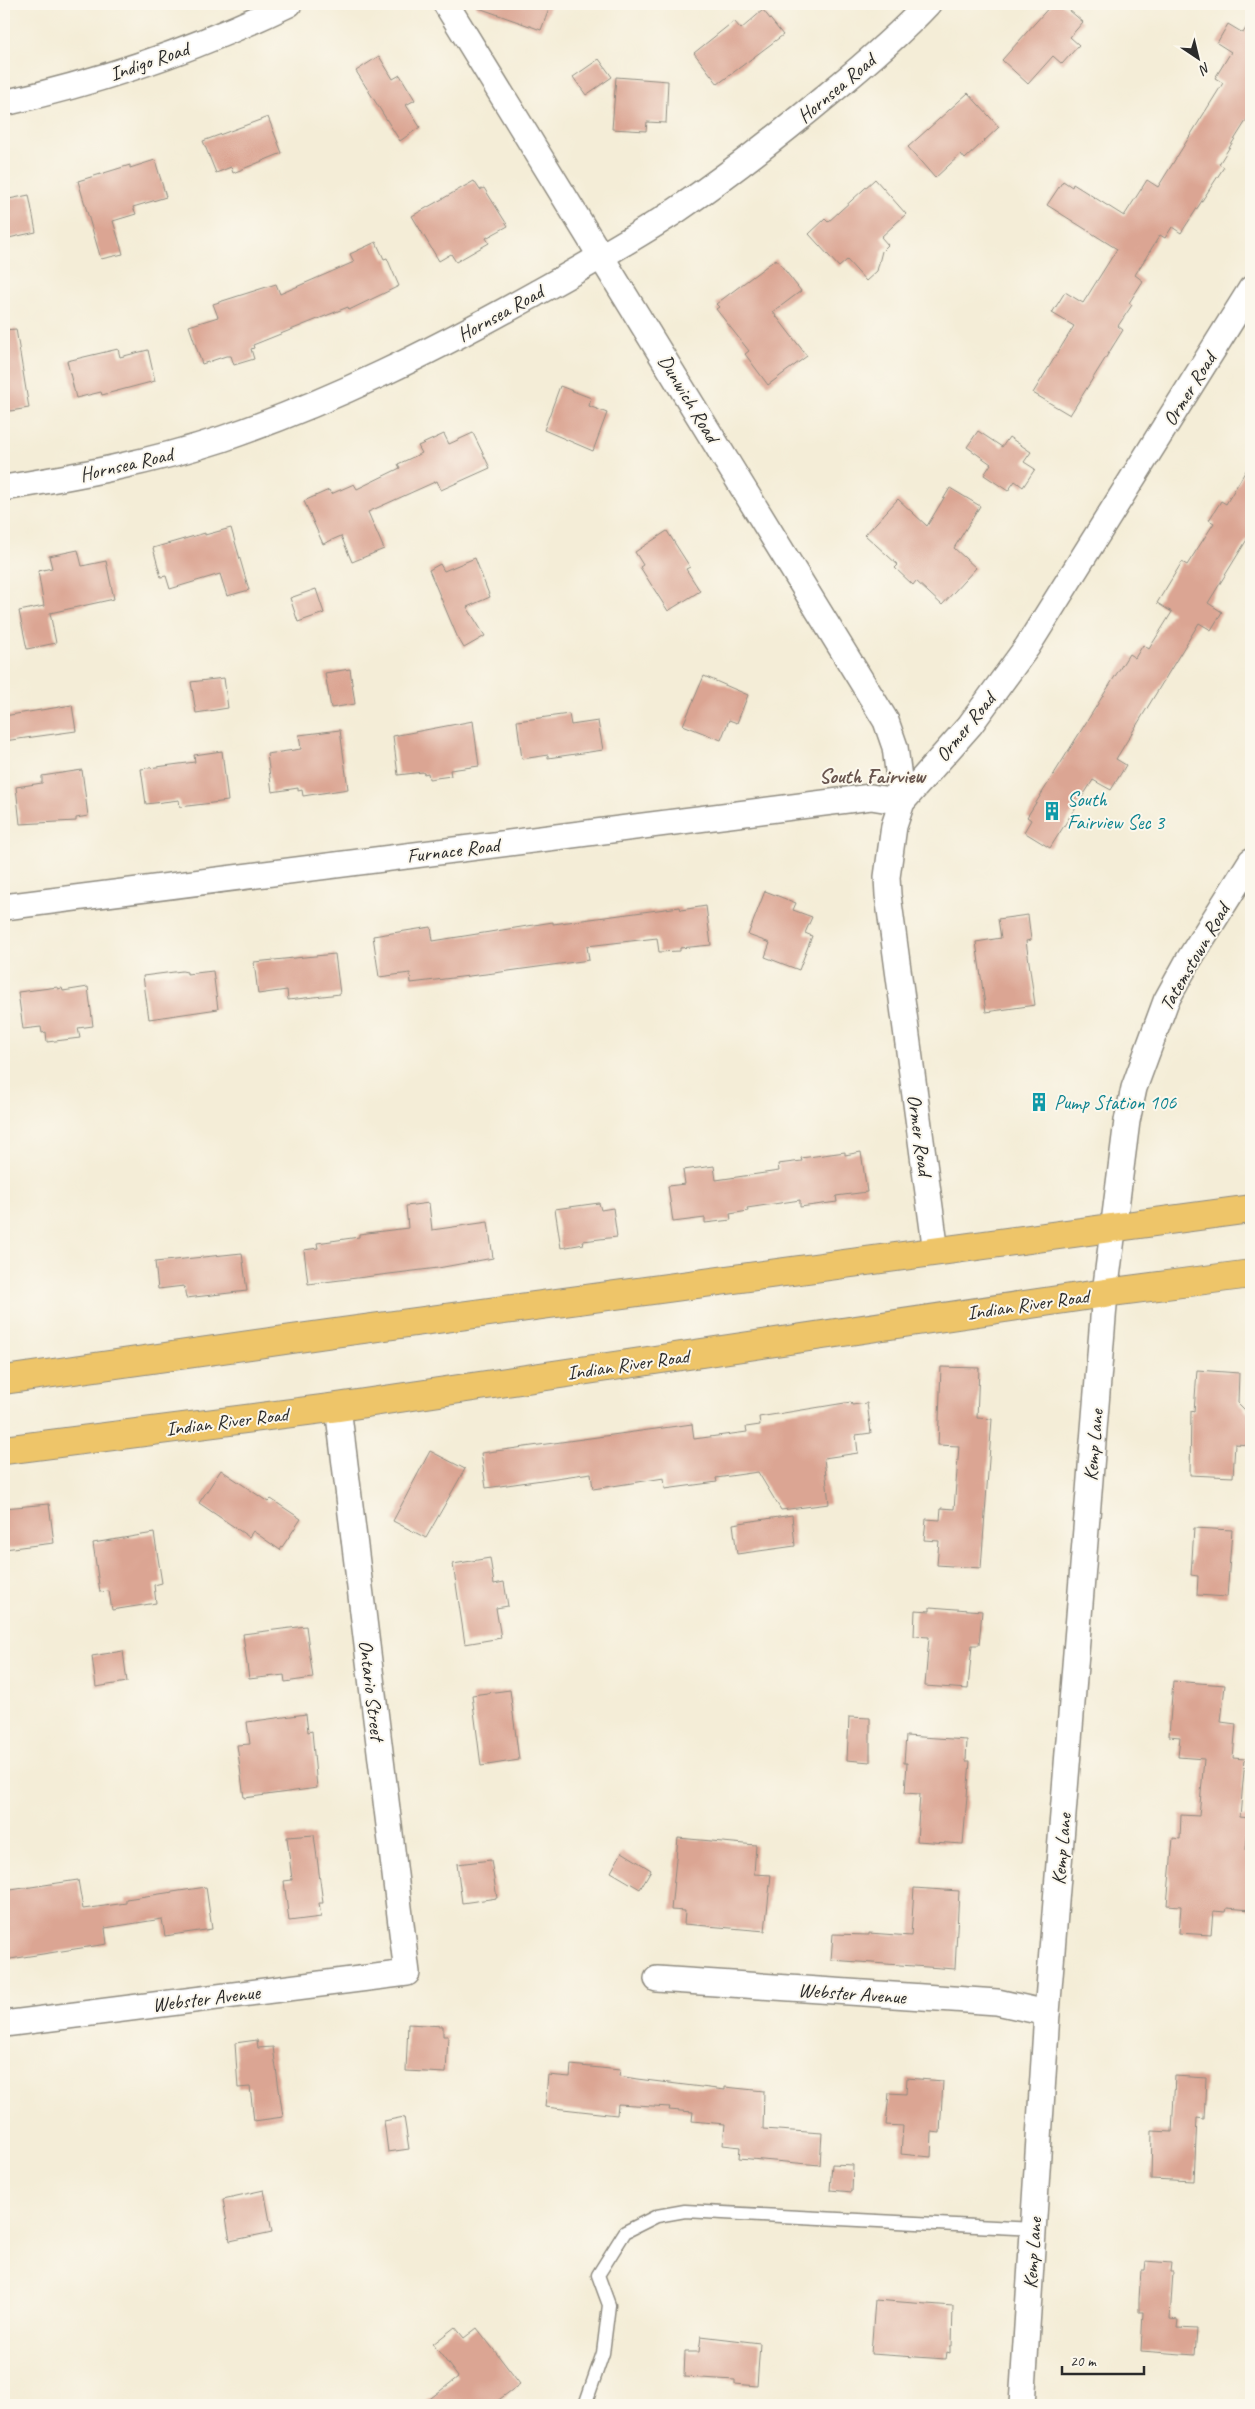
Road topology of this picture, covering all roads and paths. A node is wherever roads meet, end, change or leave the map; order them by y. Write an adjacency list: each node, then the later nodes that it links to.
1 (289, 4): 4 (street, Indigo Road)
2 (446, 4): 5 (street, Dunwich Road)
3 (928, 4): 5 (street, Hornsea Road)
4 (4, 103)
5 (602, 256): 7 (street, Hornsea Road); 8 (street, Dunwich Road)
6 (1251, 289): 8 (street, Ormer Road)
7 (4, 488)
8 (902, 802): 10 (street, Furnace Road); 13 (street, Ormer Road)
9 (1251, 861): 12 (street, Tatemstown Road)
10 (4, 907)
11 (1251, 1209): 12 (main road)
12 (1113, 1226): 13 (main road); 15 (street, Tatemstown Road)
13 (936, 1252): 16 (main road)
14 (1251, 1274): 15 (main road, Indian River Road)
15 (1105, 1293): 17 (main road, Indian River Road); 21 (street, Kemp Lane)
16 (4, 1380)
17 (338, 1407): 18 (main road, Indian River Road); 19 (street, Ontario Street)
18 (4, 1450)
19 (408, 1973): 22 (street, Webster Avenue)
20 (657, 1979): 21 (street, Webster Avenue)
21 (1048, 2012): 23 (street, Kemp Lane)
22 (4, 2024)
23 (1034, 2229): 24 (lane); 25 (street, Kemp Lane)
24 (585, 2405)
25 (1022, 2405)

